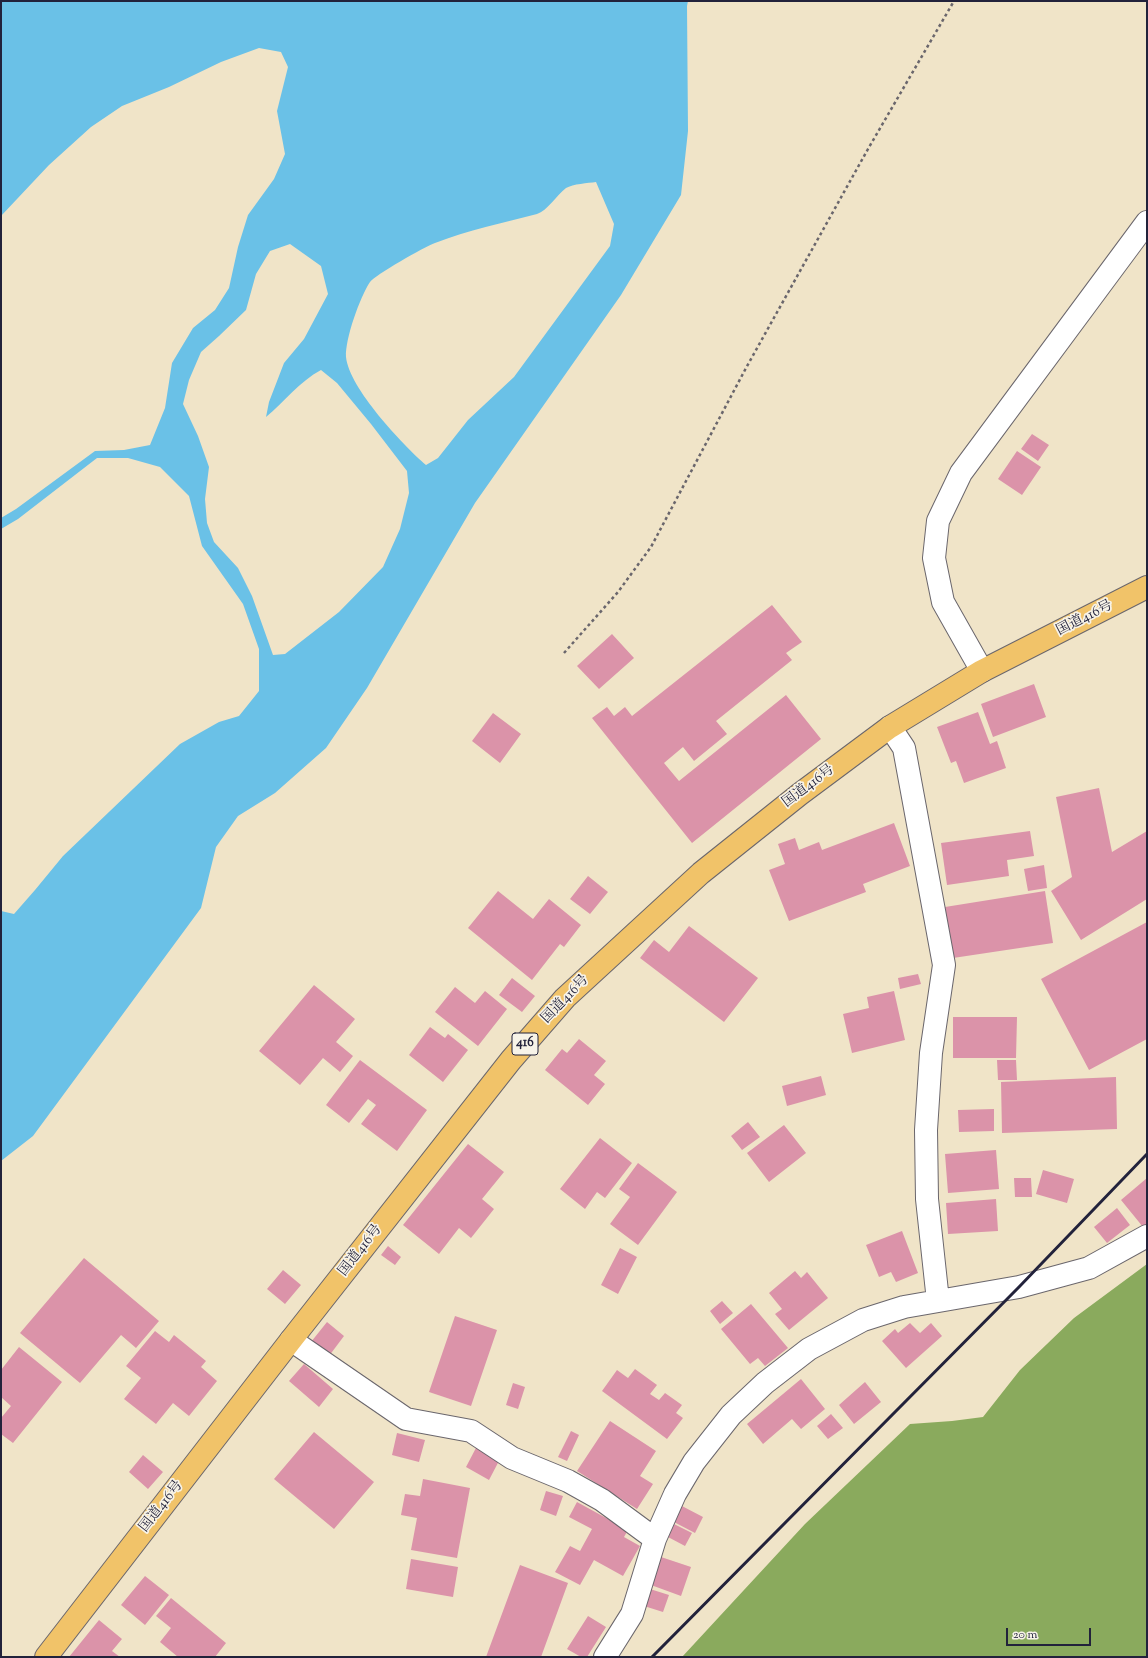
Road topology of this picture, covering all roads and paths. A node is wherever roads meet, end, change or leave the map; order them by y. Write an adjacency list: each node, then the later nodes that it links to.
1 (954, 1): 4 (path)
2 (1147, 222): 5 (street)
3 (1147, 587): 5 (highway, 国道416号 / 416)
4 (564, 653)
5 (982, 671): 6 (highway, 国道416号 / 416)
6 (890, 727): 8 (street); 9 (highway, 国道416号 / 416)
7 (1147, 1236): 8 (street)
8 (938, 1302): 10 (street)
9 (291, 1340): 10 (street); 11 (highway, 国道416号 / 416)
10 (656, 1538): 12 (street)
11 (46, 1657)
12 (605, 1657)

